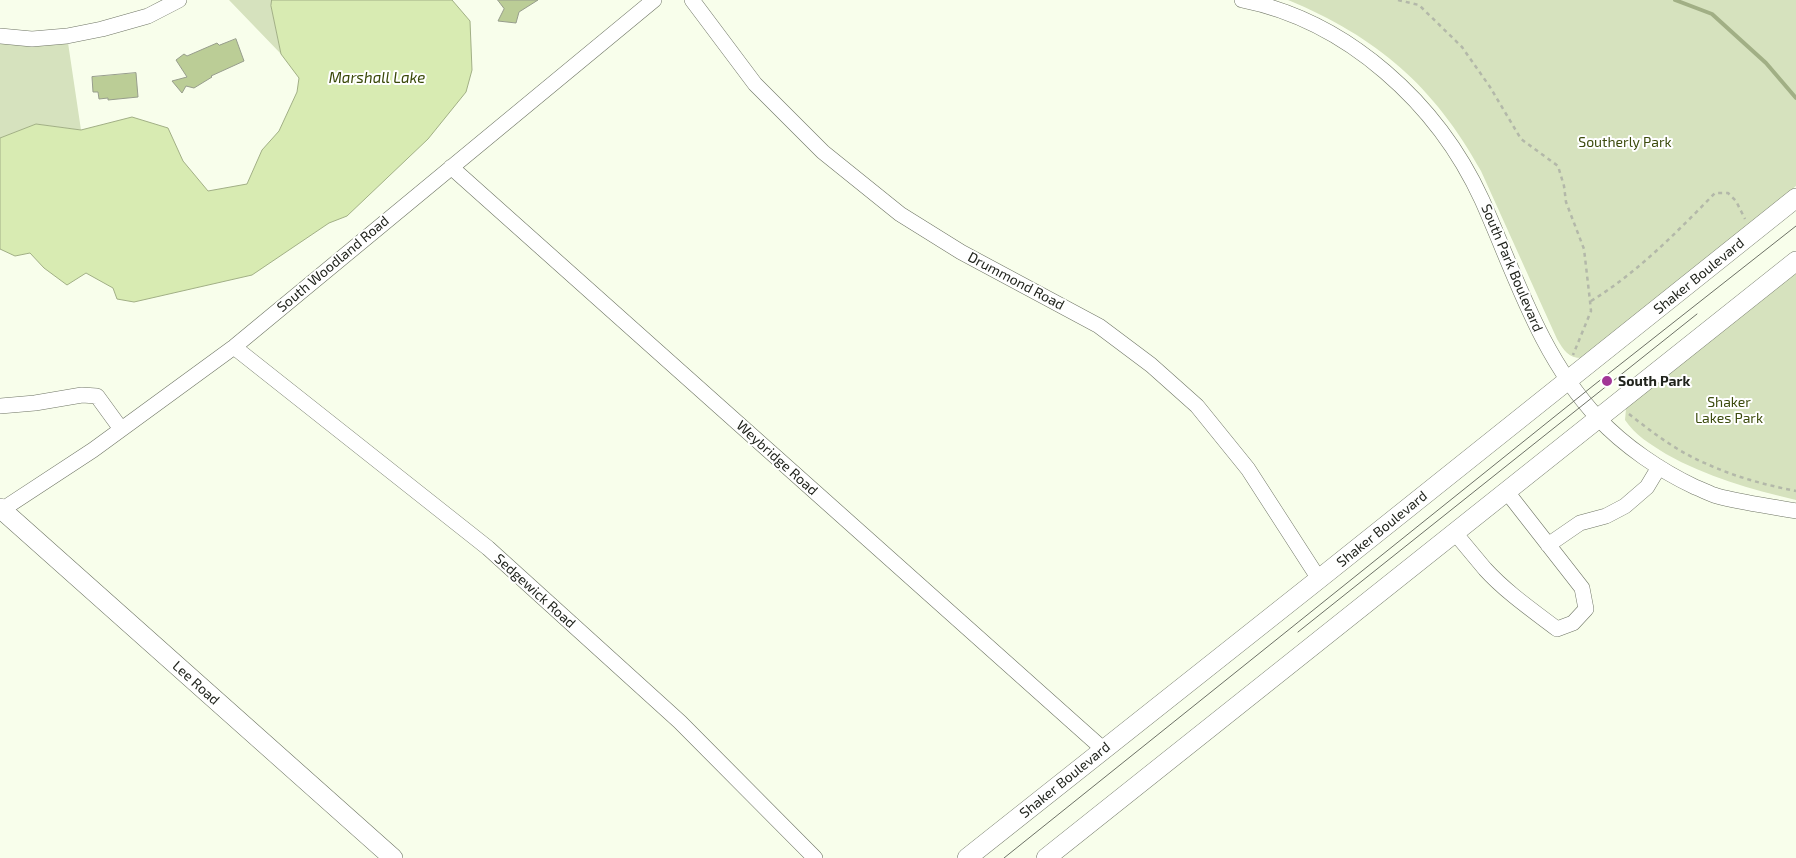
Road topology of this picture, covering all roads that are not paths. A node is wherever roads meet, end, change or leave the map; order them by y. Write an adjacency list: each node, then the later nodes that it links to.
1 (179, 0): 5 (street)
2 (654, 0): 6 (street, South Woodland Road)
3 (692, 0): 20 (street, Drummond Road)
4 (1242, 0): 10 (street, South Park Boulevard)
5 (0, 36)
6 (451, 167): 9 (street, South Woodland Road); 21 (street, Weybridge Road)
7 (1796, 198): 10 (main road, Shaker Boulevard)
8 (1796, 261): 12 (main road)
9 (234, 347): 13 (street, South Woodland Road); 23 (street, Sedgewick Road)
10 (1567, 380): 12 (street, South Park Boulevard); 20 (main road, Shaker Boulevard)
11 (0, 406): 13 (street)
12 (1598, 419): 14 (street, South Park Boulevard); 15 (main road)
13 (121, 430): 16 (street, South Woodland Road)
14 (1659, 467): 17 (street, South Park Boulevard); 19 (street)
15 (1507, 492): 18 (main road); 19 (street)
16 (1, 509): 22 (main road, Lee Road)
17 (1796, 512)
18 (1455, 533): 19 (street); 25 (main road)
19 (1548, 545)
20 (1319, 579): 21 (main road, Shaker Boulevard)
21 (1104, 749): 24 (main road, Shaker Boulevard)
22 (393, 858)
23 (815, 858)
24 (967, 858)
25 (1046, 858)

